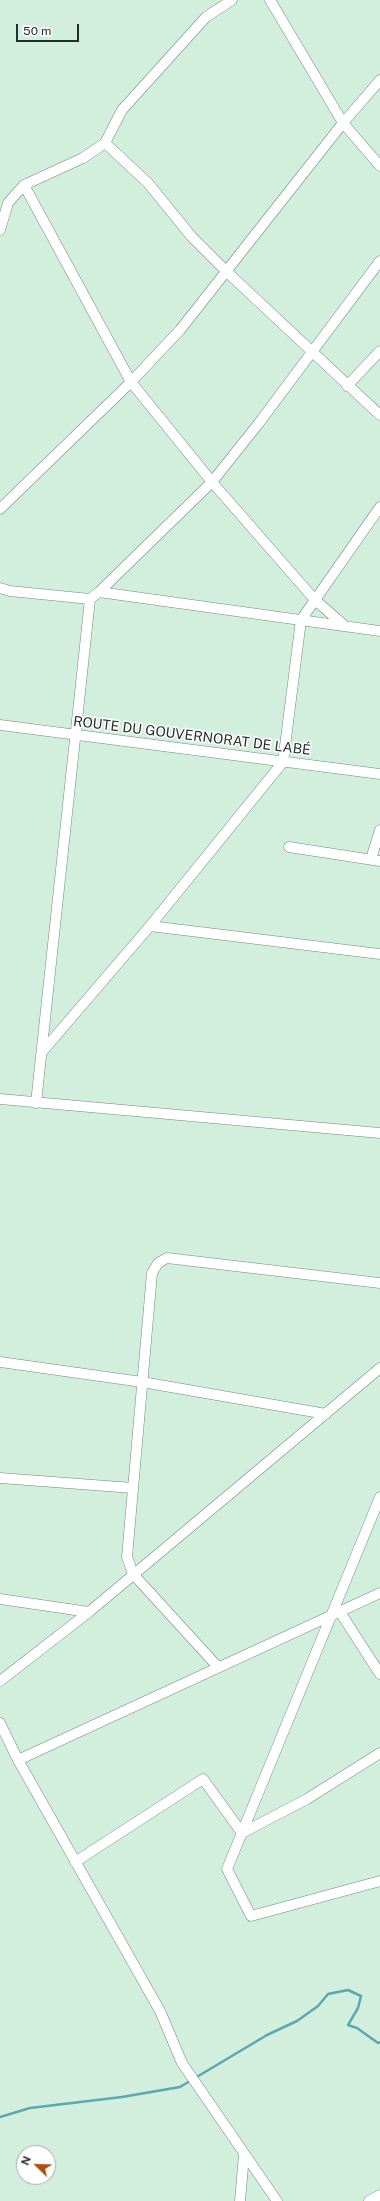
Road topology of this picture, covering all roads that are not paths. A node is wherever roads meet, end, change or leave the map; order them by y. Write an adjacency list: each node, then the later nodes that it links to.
1 (232, 0): 5 (street)
2 (270, 0): 4 (street)
3 (380, 80): 4 (street)
4 (343, 123): 6 (street); 10 (street)
5 (105, 143): 7 (street); 10 (street)
6 (380, 166)
7 (24, 184): 8 (street); 13 (street)
8 (0, 230)
9 (380, 261): 12 (street)
10 (227, 272): 12 (street); 13 (street)
11 (380, 351): 14 (street)
12 (312, 352): 14 (street); 16 (street)
13 (131, 382): 16 (street); 18 (street)
14 (348, 386): 15 (street)
15 (380, 415)
16 (212, 482): 20 (street); 22 (street)
17 (380, 506): 22 (street)
18 (0, 509)
19 (0, 588): 21 (street)
20 (99, 592): 21 (street); 23 (street)
21 (90, 599): 27 (street)
22 (315, 600): 23 (street); 24 (street)
23 (301, 620): 24 (street); 28 (street)
24 (345, 626): 25 (street)
25 (380, 631)
26 (0, 725): 27 (street, ROUTE DU GOUVERNORAT DE LABÉ)
27 (75, 736): 28 (street, ROUTE DU GOUVERNORAT DE LABÉ); 35 (street)
28 (283, 762): 29 (street, ROUTE DU GOUVERNORAT DE LABÉ); 33 (street)
29 (380, 774)
30 (380, 830): 32 (street)
31 (289, 847): 32 (street)
32 (376, 860)
33 (150, 926): 34 (street); 35 (street)
34 (380, 954)
35 (42, 1052): 37 (street)
36 (0, 1099): 37 (street)
37 (36, 1103): 38 (street)
38 (380, 1133)
39 (380, 1284): 42 (street)
40 (0, 1362): 42 (street)
41 (380, 1368): 43 (street)
42 (142, 1382): 43 (street); 45 (street)
43 (326, 1414): 47 (street)
44 (0, 1478): 45 (street)
45 (133, 1488): 47 (street)
46 (380, 1497): 51 (street)
47 (133, 1574): 50 (street); 52 (street)
48 (380, 1594): 51 (street)
49 (0, 1599): 50 (street)
50 (89, 1612): 54 (street)
51 (336, 1613): 52 (street); 53 (street); 58 (street)
52 (218, 1667): 57 (street)
53 (380, 1674)
54 (0, 1681)
55 (0, 1723): 57 (street)
56 (380, 1753): 58 (street)
57 (18, 1760): 59 (street)
58 (242, 1833): 59 (street); 60 (street)
59 (76, 1862): 61 (street)
60 (380, 1881)
61 (244, 2155): 63 (street); 64 (street)
62 (380, 2195): 65 (street)
63 (240, 2201)
64 (277, 2201)
65 (369, 2201)

